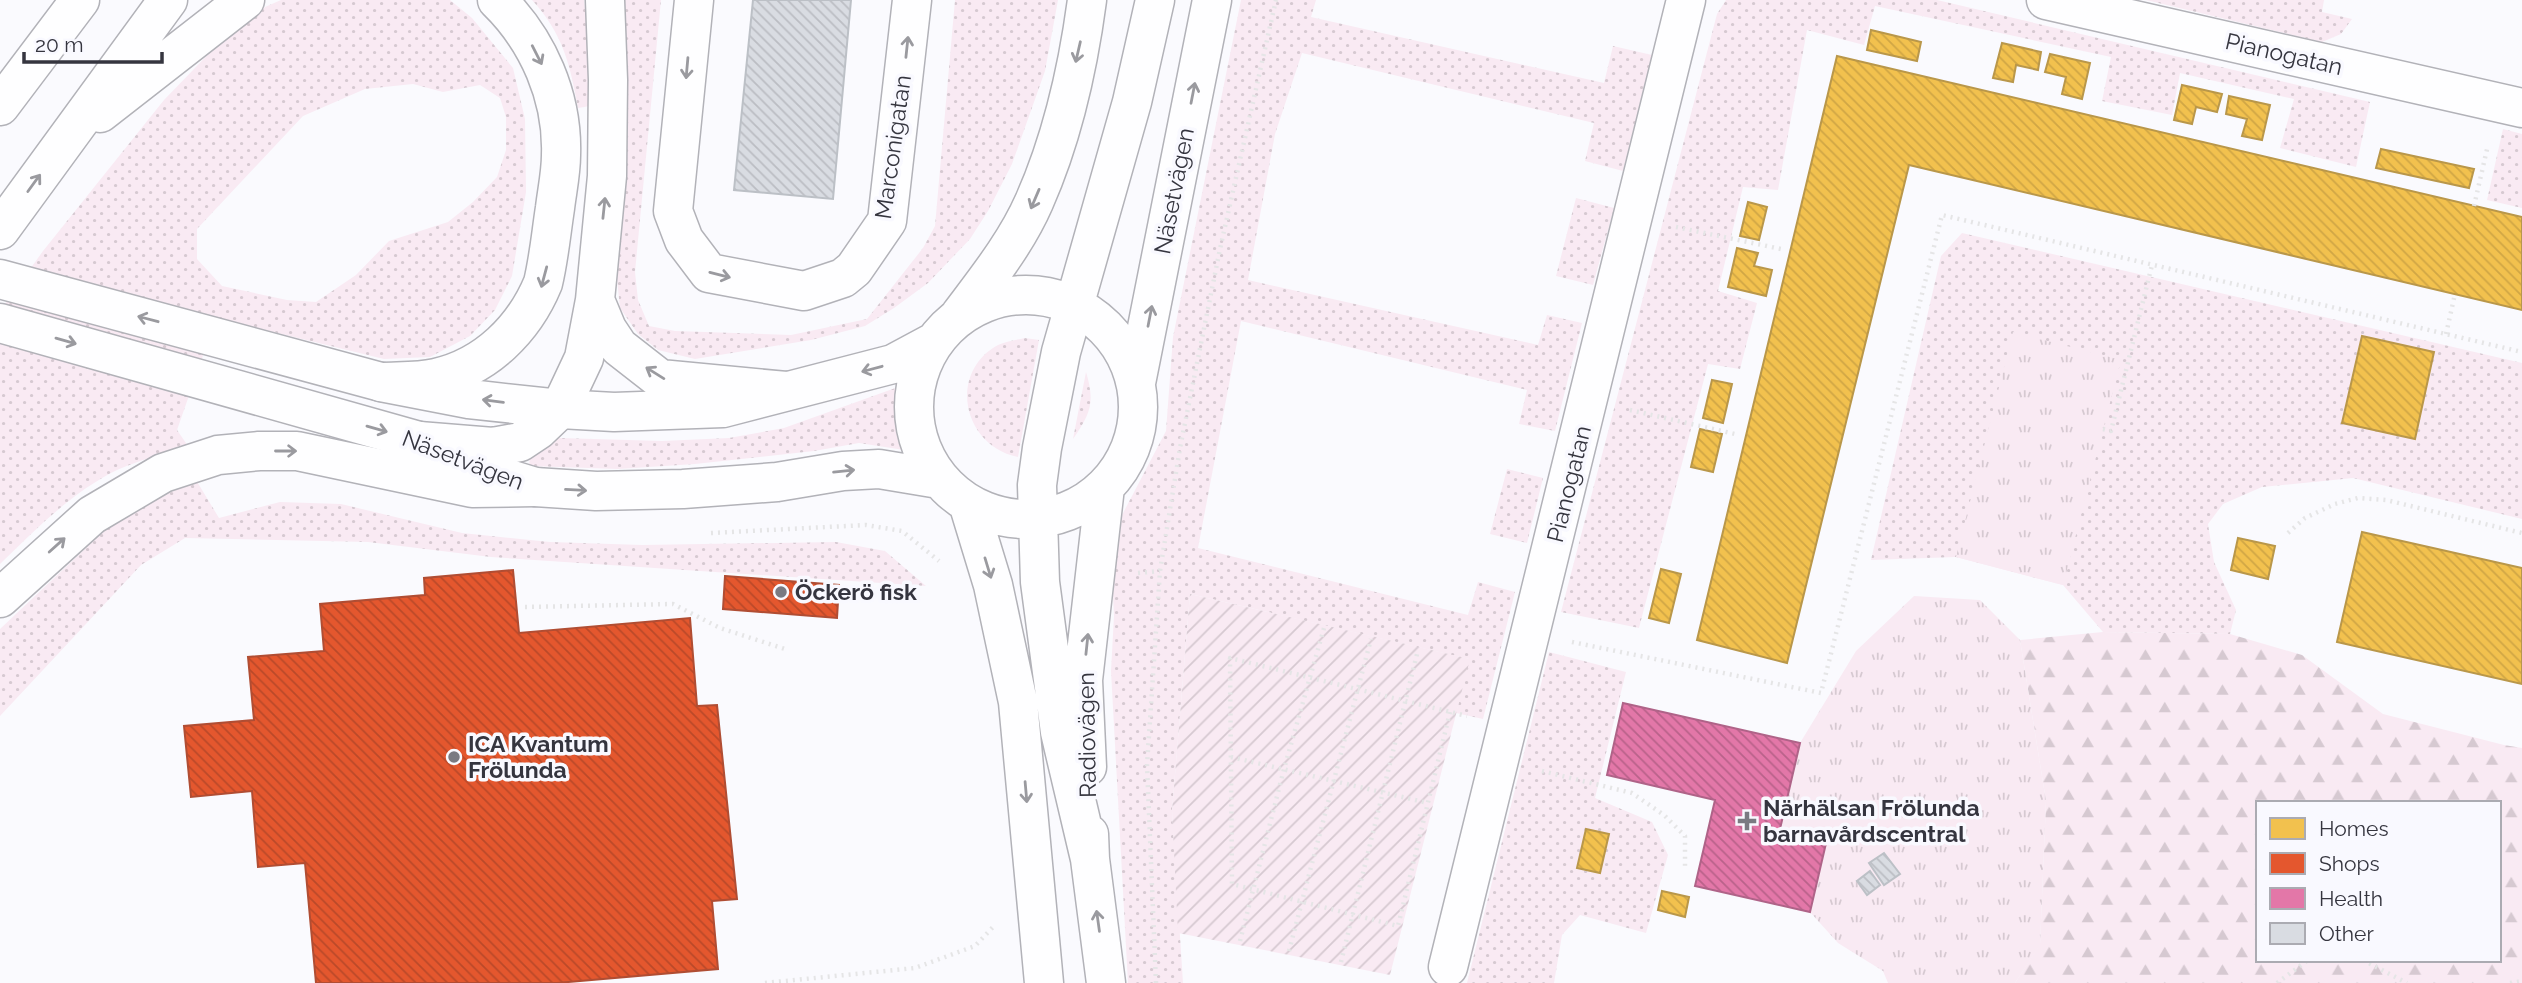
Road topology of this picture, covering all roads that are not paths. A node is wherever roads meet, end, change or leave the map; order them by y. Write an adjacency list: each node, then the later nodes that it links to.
1 (79, 0): 13 (main road)
2 (168, 0): 15 (main road)
3 (245, 0): 15 (main road)
4 (497, 0): 22 (main road, one-way to 22)
5 (605, 0): 18 (main road, one-way to 5)
6 (694, 0): 7 (main road, Marconigatan, one-way to 7)
7 (912, 0)
8 (1087, 0): 21 (main road, one-way to 21)
9 (1155, 0): 19 (main road)
10 (1212, 0): 23 (main road, Näsetvägen, one-way to 10)
11 (1686, 0): 34 (main road, Pianogatan)
12 (2046, 0): 14 (main road, Pianogatan)
13 (0, 106)
14 (2522, 108)
15 (61, 145): 16 (main road, one-way to 15)
16 (0, 230)
17 (0, 279): 22 (main road, one-way to 17)
18 (595, 300): 24 (main road, one-way to 18); 25 (main road)
19 (1075, 305): 21 (main road); 23 (main road); 30 (main road)
20 (0, 323): 26 (main road, Näsetvägen, one-way to 26)
21 (947, 329): 24 (main road, one-way to 24); 29 (main road)
22 (381, 382): 25 (main road, one-way to 22)
23 (1136, 383): 28 (main road)
24 (786, 391): 25 (main road)
25 (561, 409): 26 (main road)
26 (419, 441): 27 (main road, Näsetvägen)
27 (535, 487): 29 (main road, Näsetvägen, one-way to 29); 31 (main road, one-way to 27)
28 (1105, 487): 30 (main road, Näsetvägen); 33 (main road, Radiovägen, one-way to 28)
29 (953, 491): 30 (main road, Näsetvägen); 35 (main road, one-way to 35)
30 (1036, 519): 32 (main road)
31 (0, 598)
32 (1060, 732): 33 (main road); 35 (main road)
33 (1090, 859): 36 (main road, Radiovägen, one-way to 33)
34 (1448, 967)
35 (1044, 983)
36 (1106, 983)

